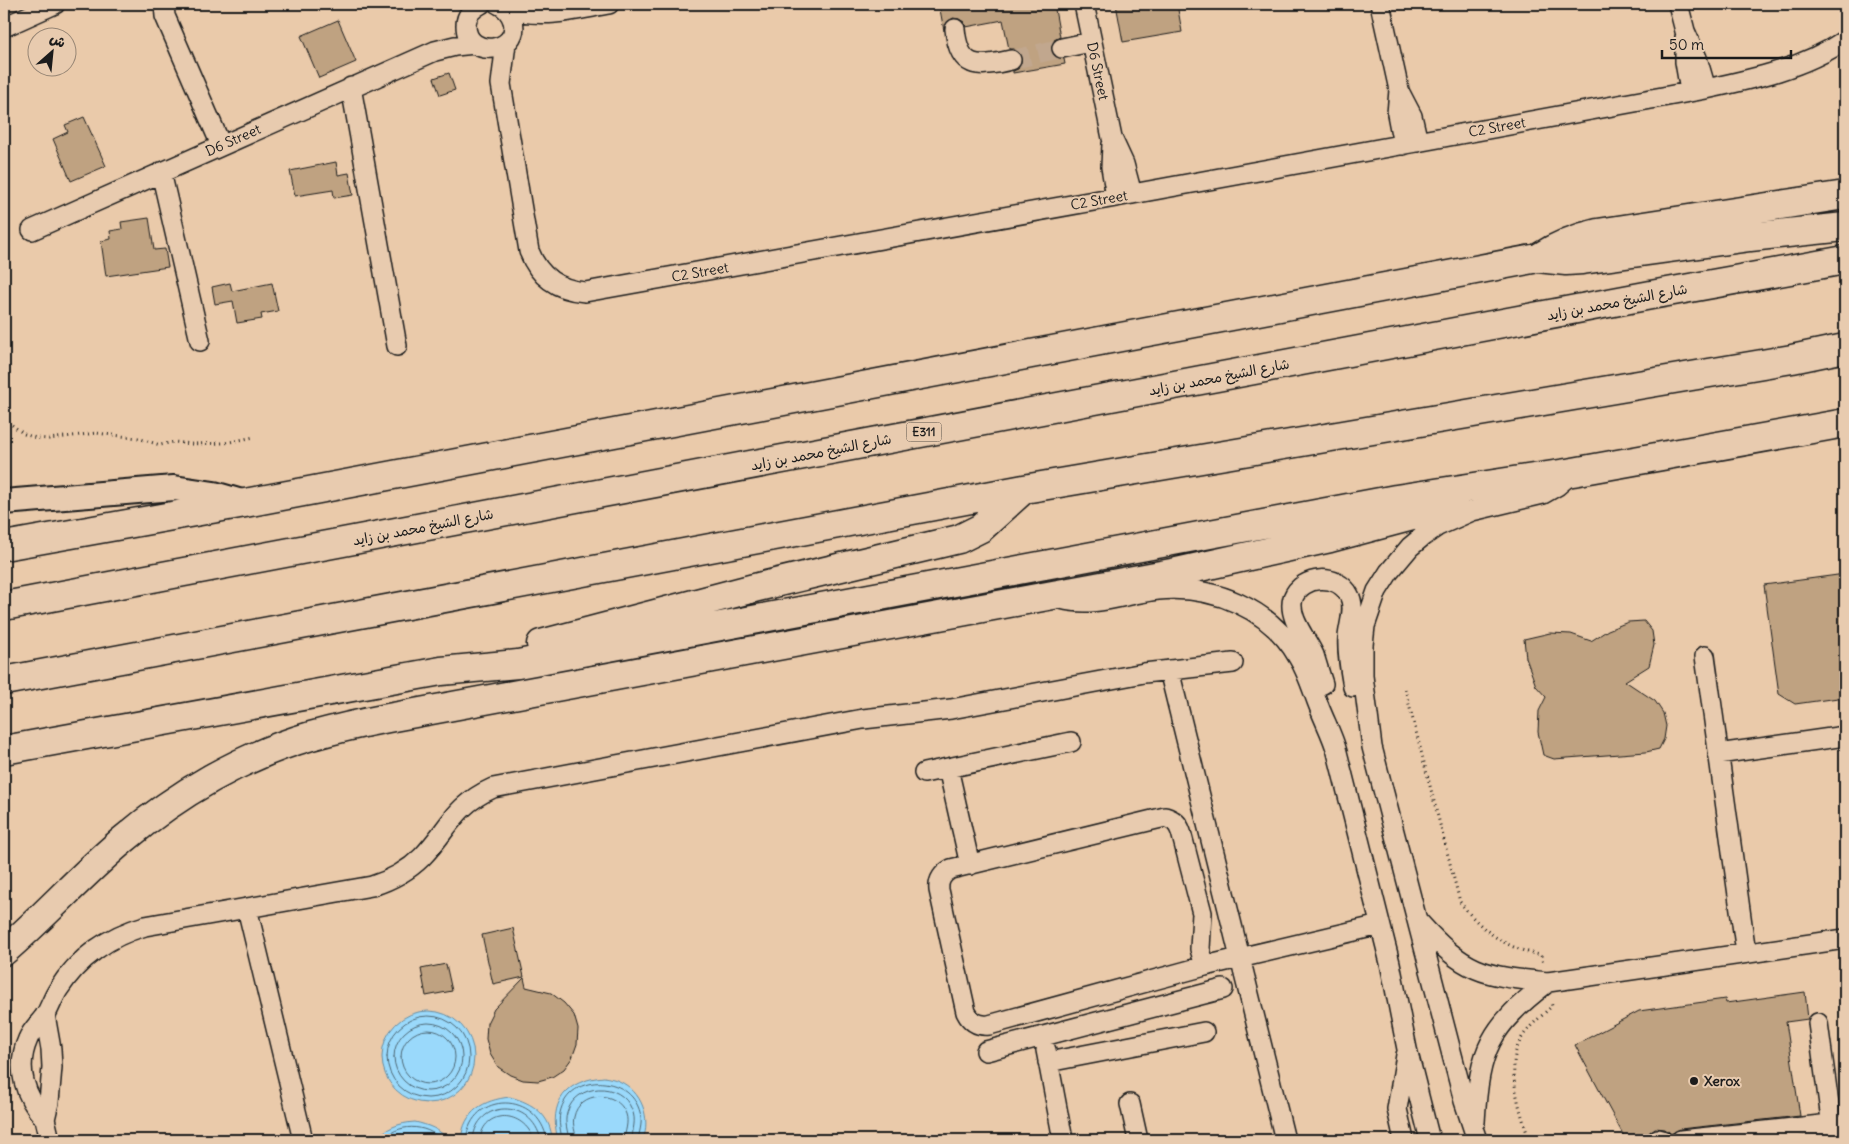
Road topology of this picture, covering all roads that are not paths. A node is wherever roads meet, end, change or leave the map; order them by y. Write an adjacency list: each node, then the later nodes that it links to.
1 (55, 4): 9 (street)
2 (609, 4): 8 (street)
3 (1084, 4): 13 (street, D6 Street)
4 (1380, 4): 21 (street)
5 (1678, 4): 20 (street)
6 (161, 8): 22 (street)
7 (487, 8): 8 (street); 11 (street); 14 (street); 16 (street, D6 Street)
8 (546, 15): 11 (street)
9 (4, 27)
10 (955, 29): 17 (street)
11 (508, 40): 14 (street); 18 (street, C2 Street)
12 (1845, 40): 20 (street, C2 Street)
13 (1091, 42): 15 (street); 24 (street, D6 Street)
14 (477, 45): 16 (street, D6 Street); 18 (street, C2 Street)
15 (1062, 48)
16 (435, 51): 19 (street, D6 Street)
17 (1011, 60)
18 (501, 84): 24 (street, C2 Street)
19 (351, 87): 22 (street, D6 Street); 31 (street)
20 (1698, 90): 21 (street, C2 Street)
21 (1410, 143): 24 (street, C2 Street)
22 (222, 145): 23 (street, D6 Street)
23 (161, 172): 27 (street, D6 Street); 30 (street)
24 (1124, 196)
25 (1837, 196): 28 (highway)
26 (1845, 227): 28 (highway)
27 (32, 230)
28 (1538, 258): 38 (highway)
29 (1845, 260): 41 (highway, شارع الشيخ محمد بن زايد / E311)
30 (200, 341)
31 (397, 346)
32 (1845, 348): 36 (highway)
33 (1845, 423): 34 (highway)
34 (1573, 472): 35 (highway); 47 (street)
35 (1528, 479): 40 (highway); 44 (highway)
36 (1024, 489): 44 (highway); 46 (highway)
37 (4, 502): 38 (main road)
38 (244, 503): 39 (highway)
39 (4, 546)
40 (1050, 596): 49 (street); 60 (highway)
41 (4, 606)
42 (1705, 656): 52 (street)
43 (1233, 663): 45 (street)
44 (441, 670): 51 (highway)
45 (1169, 670): 56 (street); 62 (street)
46 (4, 681)
47 (1370, 735): 49 (street); 57 (street)
48 (1845, 736): 52 (street)
49 (1334, 739): 58 (street)
50 (1071, 742): 53 (street)
51 (4, 750)
52 (1718, 754): 61 (street)
53 (948, 768): 54 (street); 55 (street)
54 (924, 772)
55 (970, 865): 63 (street); 63 (street)
56 (247, 908): 66 (street); 78 (street)
57 (1417, 919): 64 (street); 76 (street)
58 (1380, 924): 62 (street); 70 (street)
59 (1845, 939): 61 (street)
60 (4, 951)
61 (1746, 953): 64 (street)
62 (1240, 957): 63 (street); 81 (street)
63 (1205, 966)
64 (1548, 982): 76 (street)
65 (1223, 989): 69 (street)
66 (45, 1015): 74 (street); 74 (street)
67 (1818, 1023): 75 (street)
68 (1204, 1032): 72 (street)
69 (1044, 1036): 71 (street); 72 (street)
70 (1407, 1048): 82 (street); 83 (street)
71 (986, 1052)
72 (1048, 1062): 79 (street)
73 (1130, 1104): 80 (street)
74 (45, 1119): 77 (street)
75 (1839, 1126): 84 (street); 85 (street)
76 (1475, 1137)
77 (50, 1140)
78 (303, 1140)
79 (1062, 1140)
80 (1138, 1140)
81 (1285, 1140)
82 (1404, 1140)
83 (1430, 1140)
84 (1681, 1140)
85 (1770, 1140)

